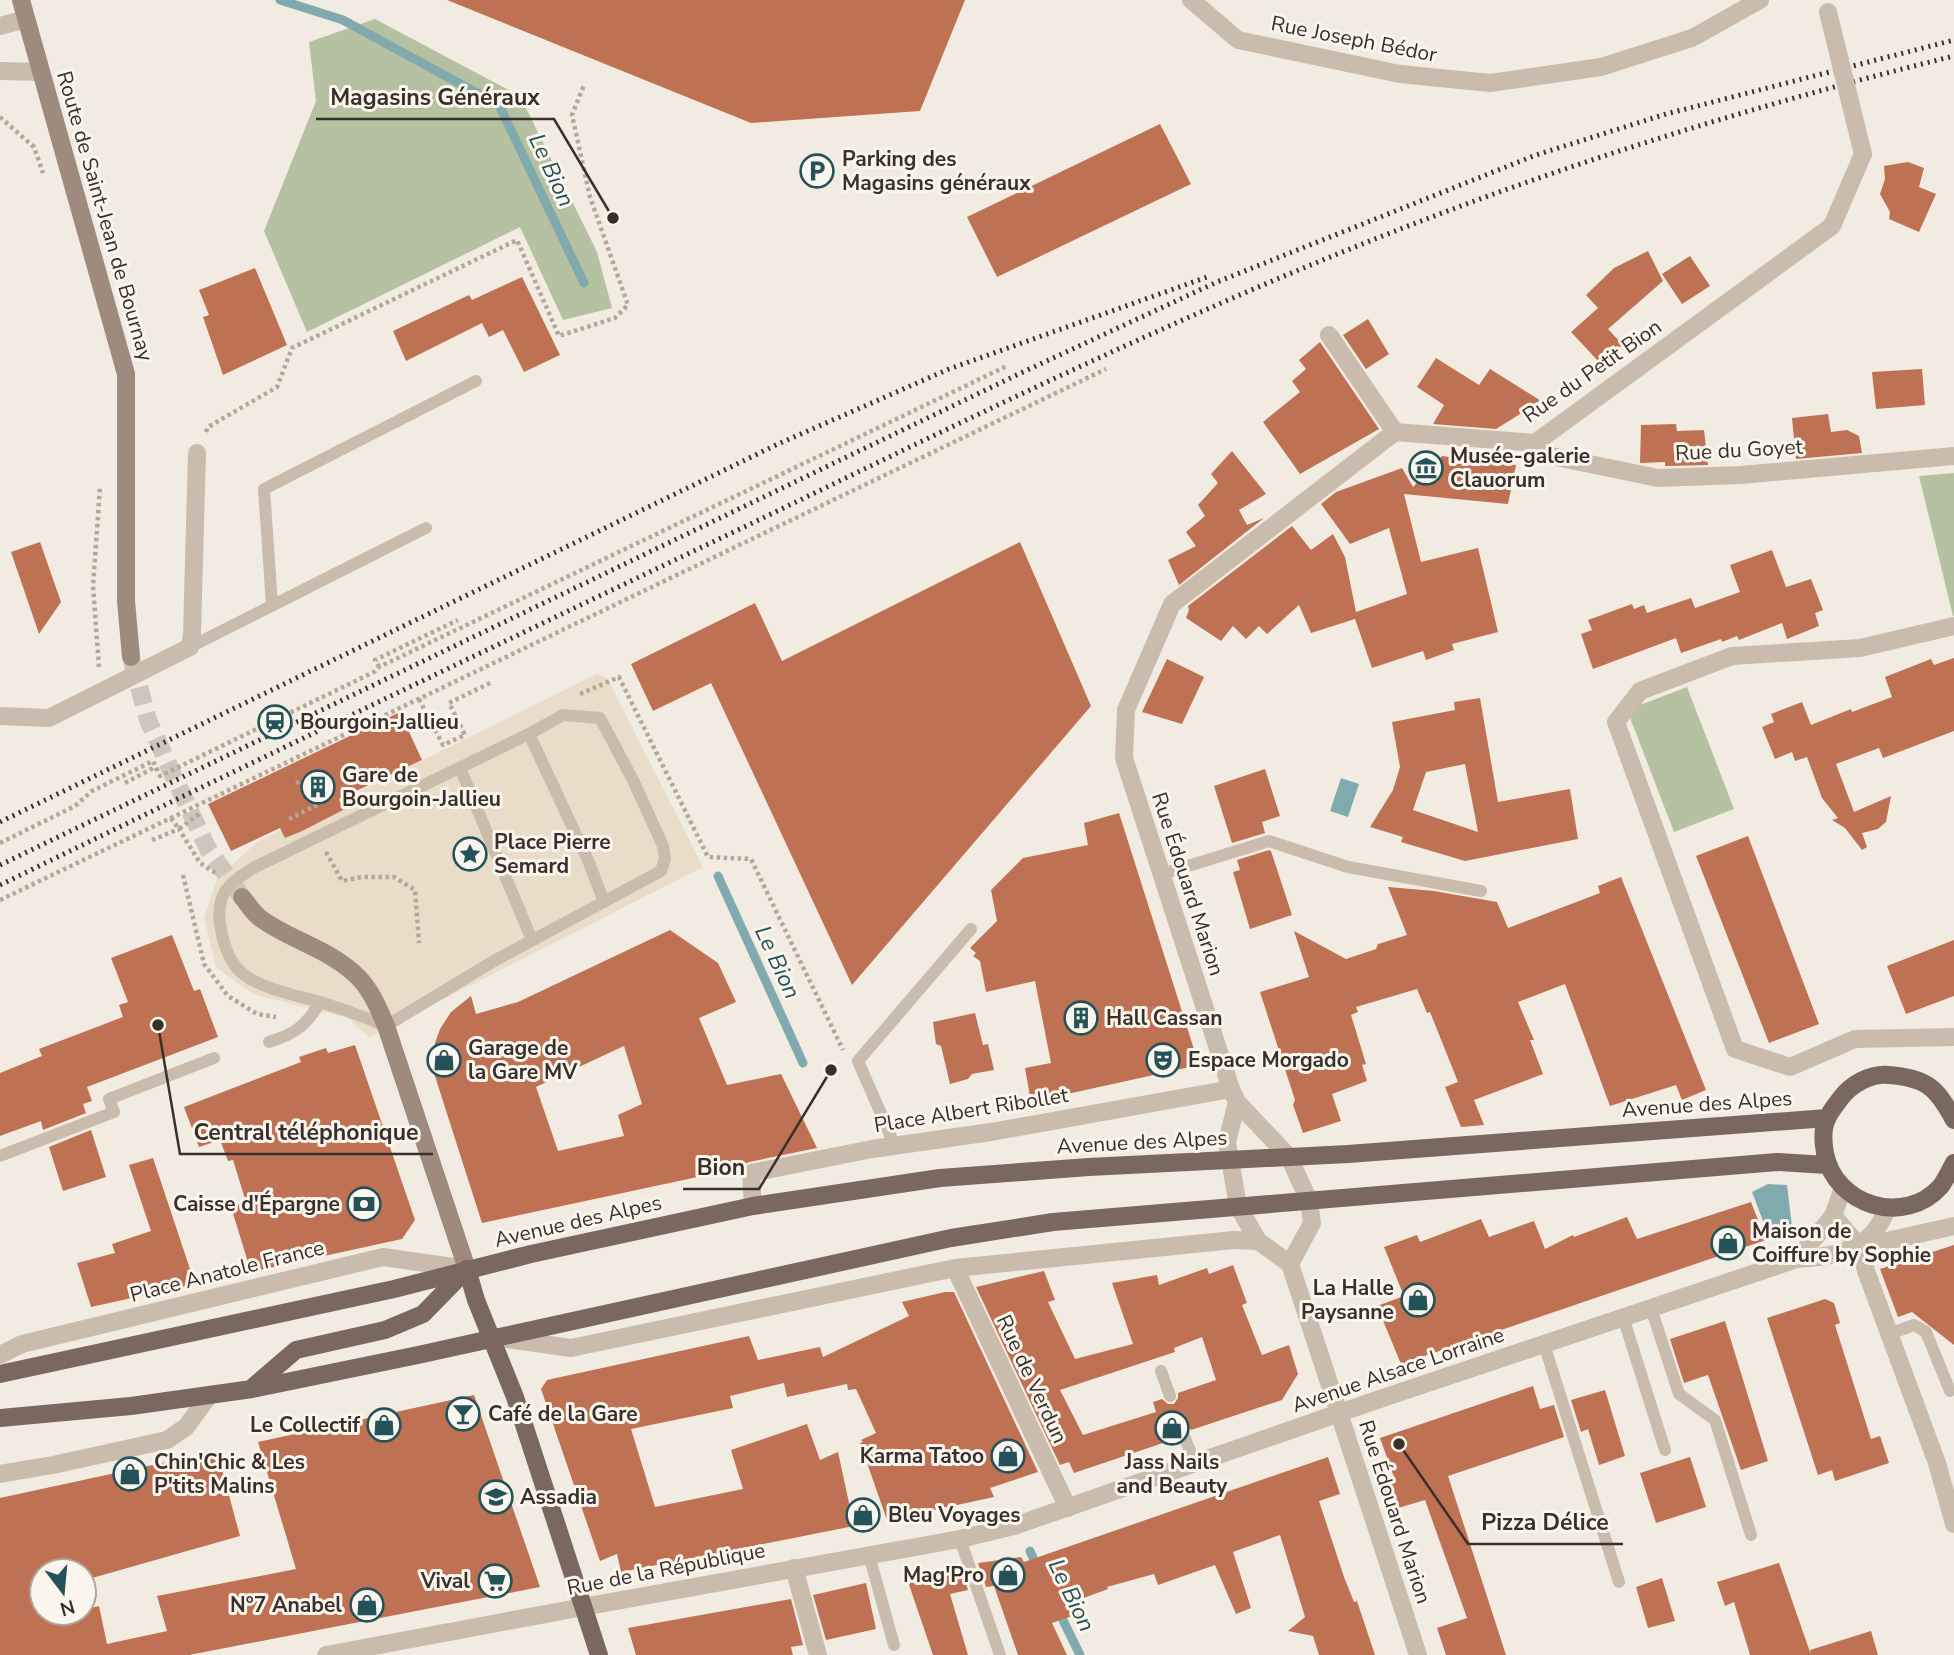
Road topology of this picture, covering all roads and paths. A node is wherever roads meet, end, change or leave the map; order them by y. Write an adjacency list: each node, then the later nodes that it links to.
1 (21, 0): 5 (main road, Route de Saint-Jean de Bournay)
2 (1191, 0): 3 (street, Rue Joseph Bédor)
3 (1760, 0)
4 (1827, 6): 17 (street, Rue du Petit Bion, bridge)
5 (26, 19): 6 (street); 8 (main road, Route de Saint-Jean de Bournay)
6 (0, 26)
7 (0, 71): 8 (street)
8 (41, 72): 26 (main road, Route de Saint-Jean de Bournay)
9 (584, 85): 18 (path)
10 (0, 117): 11 (path)
11 (47, 185)
12 (1329, 335): 16 (street)
13 (1007, 366): 27 (path)
14 (1106, 369): 31 (path)
15 (476, 381): 22 (lane)
16 (1395, 432): 17 (street, Rue du Petit Bion); 47 (street, Rue Édouard Marion)
17 (1535, 443): 19 (street, Rue du Goyet)
18 (197, 453): 25 (street)
19 (1954, 457)
20 (101, 481): 28 (path)
21 (426, 528): 22 (lane)
22 (272, 606): 25 (lane)
23 (456, 620): 27 (path)
24 (1954, 626): 58 (street)
25 (190, 647): 32 (street)
26 (131, 657)
27 (379, 667): 35 (path)
28 (99, 668)
29 (488, 685): 31 (path)
30 (571, 698): 61 (path)
31 (419, 699): 41 (path)
32 (0, 716)
33 (529, 734): 34 (lane); 52 (lane); 52 (lane)
34 (460, 768): 44 (lane); 54 (lane)
35 (160, 776): 37 (path); 46 (path)
36 (306, 778): 38 (path)
37 (125, 783)
38 (296, 783)
39 (325, 801): 42 (path)
40 (199, 814): 43 (path)
41 (171, 818): 43 (path); 51 (path)
42 (289, 819)
43 (179, 828): 45 (path); 48 (path)
44 (318, 837): 48 (lane); 55 (path)
45 (152, 840)
46 (0, 843)
47 (1162, 874): 49 (lane); 62 (street, Rue Édouard Marion)
48 (230, 883): 56 (lane)
49 (1482, 891)
50 (242, 897): 57 (main road)
51 (0, 900)
52 (604, 902): 54 (lane)
53 (971, 929): 61 (lane)
54 (531, 940): 57 (lane)
55 (419, 943)
56 (314, 1000): 57 (lane); 59 (lane)
57 (386, 1026): 84 (main road)
58 (1954, 1037)
59 (269, 1042)
60 (214, 1058): 67 (lane)
61 (858, 1061): 66 (lane)
62 (1234, 1096): 66 (street, Place Albert Ribollet); 68 (street, Rue Édouard Marion); 69 (street)
63 (1947, 1096): 64 (main road); 65 (main road)
64 (1827, 1118): 68 (main road, Avenue des Alpes); 71 (main road)
65 (1954, 1120)
66 (895, 1146): 74 (street, Place Albert Ribollet)
67 (0, 1156)
68 (1289, 1157): 69 (main road, Avenue des Alpes); 73 (street, Rue Édouard Marion)
69 (1230, 1160): 74 (main road, Avenue des Alpes); 75 (street)
70 (1954, 1163): 76 (main road)
71 (1827, 1165): 72 (main road); 73 (main road)
72 (1843, 1188): 76 (main road); 77 (street)
73 (1309, 1201): 75 (main road); 82 (street, Rue Édouard Marion)
74 (753, 1206): 84 (main road, Avenue des Alpes)
75 (1238, 1206): 79 (street); 88 (main road)
76 (1886, 1208): 80 (street)
77 (1833, 1216): 80 (street); 81 (street)
78 (1954, 1226): 80 (street, Avenue Alsace Lorraine)
79 (1258, 1241): 82 (street); 83 (street)
80 (1860, 1247): 81 (street, Avenue Alsace Lorraine); 87 (street)
81 (1797, 1259): 85 (street, Avenue Alsace Lorraine)
82 (1290, 1264): 97 (street, Rue Édouard Marion)
83 (955, 1268): 88 (street); 103 (street, Rue de Verdun)
84 (467, 1269): 88 (main road); 90 (street, Place Anatole France); 92 (main road, Avenue des Alpes); 93 (main road)
85 (1651, 1308): 86 (street, Avenue Alsace Lorraine); 106 (lane)
86 (1623, 1317): 89 (street, Avenue Alsace Lorraine); 100 (lane)
87 (1889, 1334): 94 (lane); 104 (street)
88 (492, 1338): 93 (main road); 111 (main road)
89 (1544, 1344): 97 (street, Avenue Alsace Lorraine); 110 (lane)
90 (0, 1355)
91 (1161, 1371): 95 (lane)
92 (0, 1374)
93 (252, 1389): 96 (main road)
94 (1950, 1391)
95 (1170, 1396)
96 (208, 1397): 98 (main road); 102 (street)
97 (1339, 1413): 101 (street, Avenue Alsace Lorraine); 117 (street, Rue Édouard Marion)
98 (0, 1418)
99 (1183, 1433): 101 (lane)
100 (1665, 1450)
101 (1195, 1464): 103 (street, Avenue Alsace Lorraine)
102 (0, 1474)
103 (1068, 1508): 105 (street, Avenue Alsace Lorraine)
104 (1954, 1524)
105 (1014, 1526): 107 (street, Rue de la République)
106 (1751, 1535)
107 (960, 1539): 108 (street, Rue de la République); 116 (lane)
108 (869, 1555): 109 (street, Rue de la République); 112 (lane)
109 (794, 1568): 111 (street, Rue de la République); 115 (street)
110 (1619, 1582)
111 (583, 1607): 113 (street, Rue de la République); 114 (main road)
112 (894, 1645)
113 (326, 1655)
114 (598, 1655)
115 (818, 1655)
116 (1000, 1655)
117 (1418, 1655)

